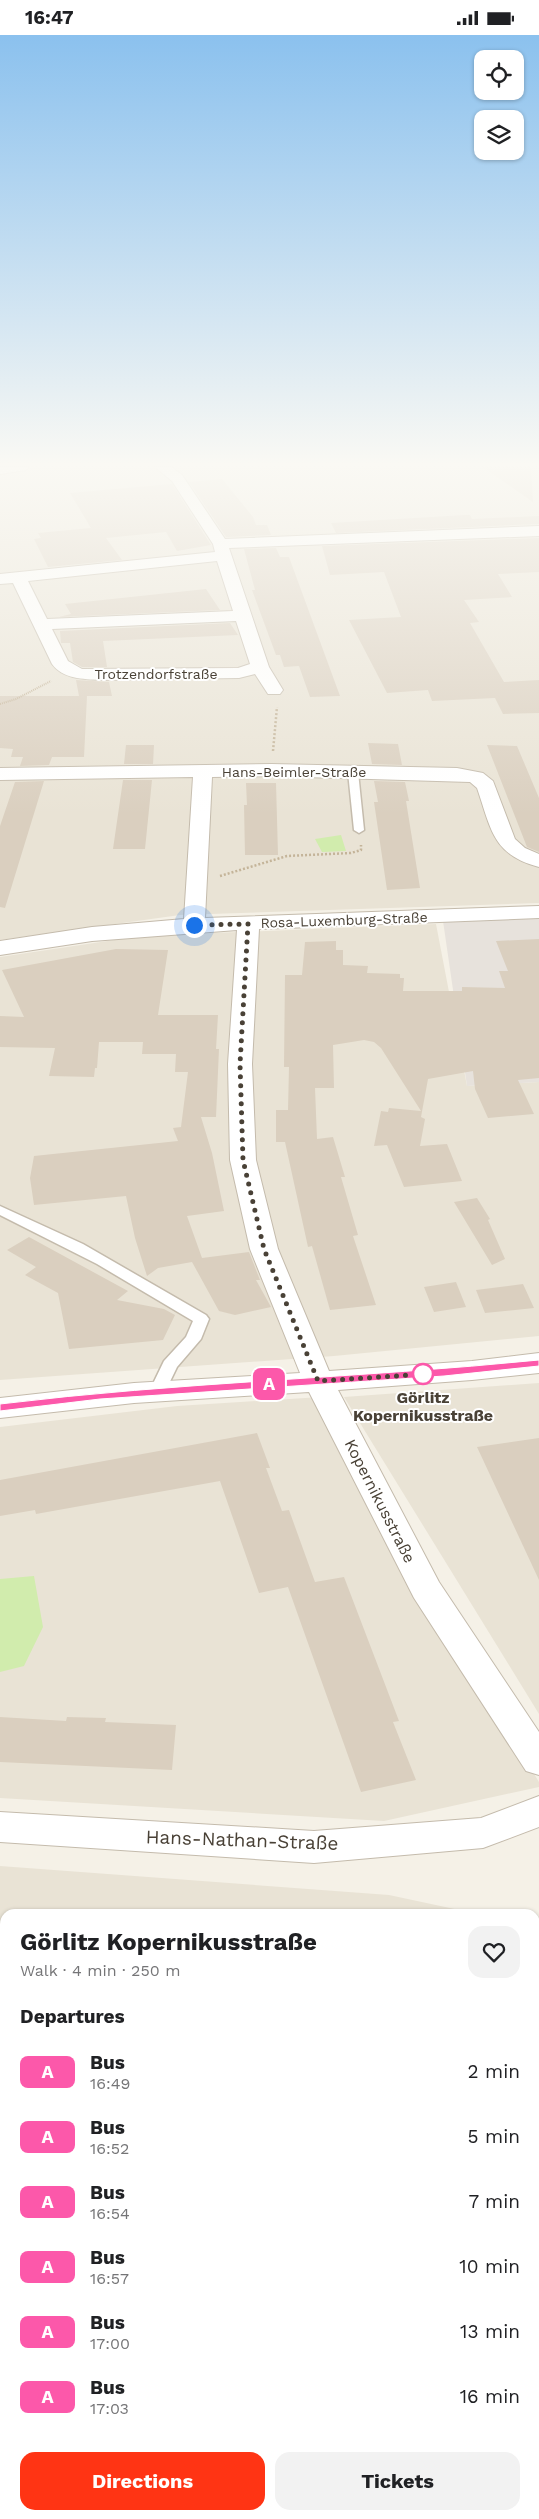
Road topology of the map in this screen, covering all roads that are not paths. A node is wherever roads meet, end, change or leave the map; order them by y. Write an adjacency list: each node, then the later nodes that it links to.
1 (21, 583): 4 (street)
2 (233, 583): 3 (street)
3 (244, 616): 4 (street); 5 (street)
4 (42, 624): 5 (street, Trotzendorfstraße)
5 (260, 667): 6 (street)
6 (274, 689)
7 (203, 771): 8 (street, Hans-Beimler-Straße); 9 (street, Hans-Beimler-Straße); 14 (street)
8 (353, 771): 10 (lane); 11 (street, Hans-Beimler-Straße)
9 (0, 774)
10 (359, 830)
11 (539, 861)
12 (539, 912): 13 (street, Rosa-Luxemburg-Straße)
13 (248, 924): 14 (street, Rosa-Luxemburg-Straße); 18 (street, Kopernikusstraße)
14 (194, 925): 15 (street, Rosa-Luxemburg-Straße)
15 (0, 948)
16 (0, 1210): 19 (lane)
17 (539, 1363): 18 (street)
18 (318, 1381): 19 (street); 21 (street, Kopernikusstraße)
19 (158, 1391): 20 (street)
20 (0, 1408)
21 (539, 1761)
22 (539, 1811): 23 (street, Hans-Nathan-Straße)
23 (0, 1827)

